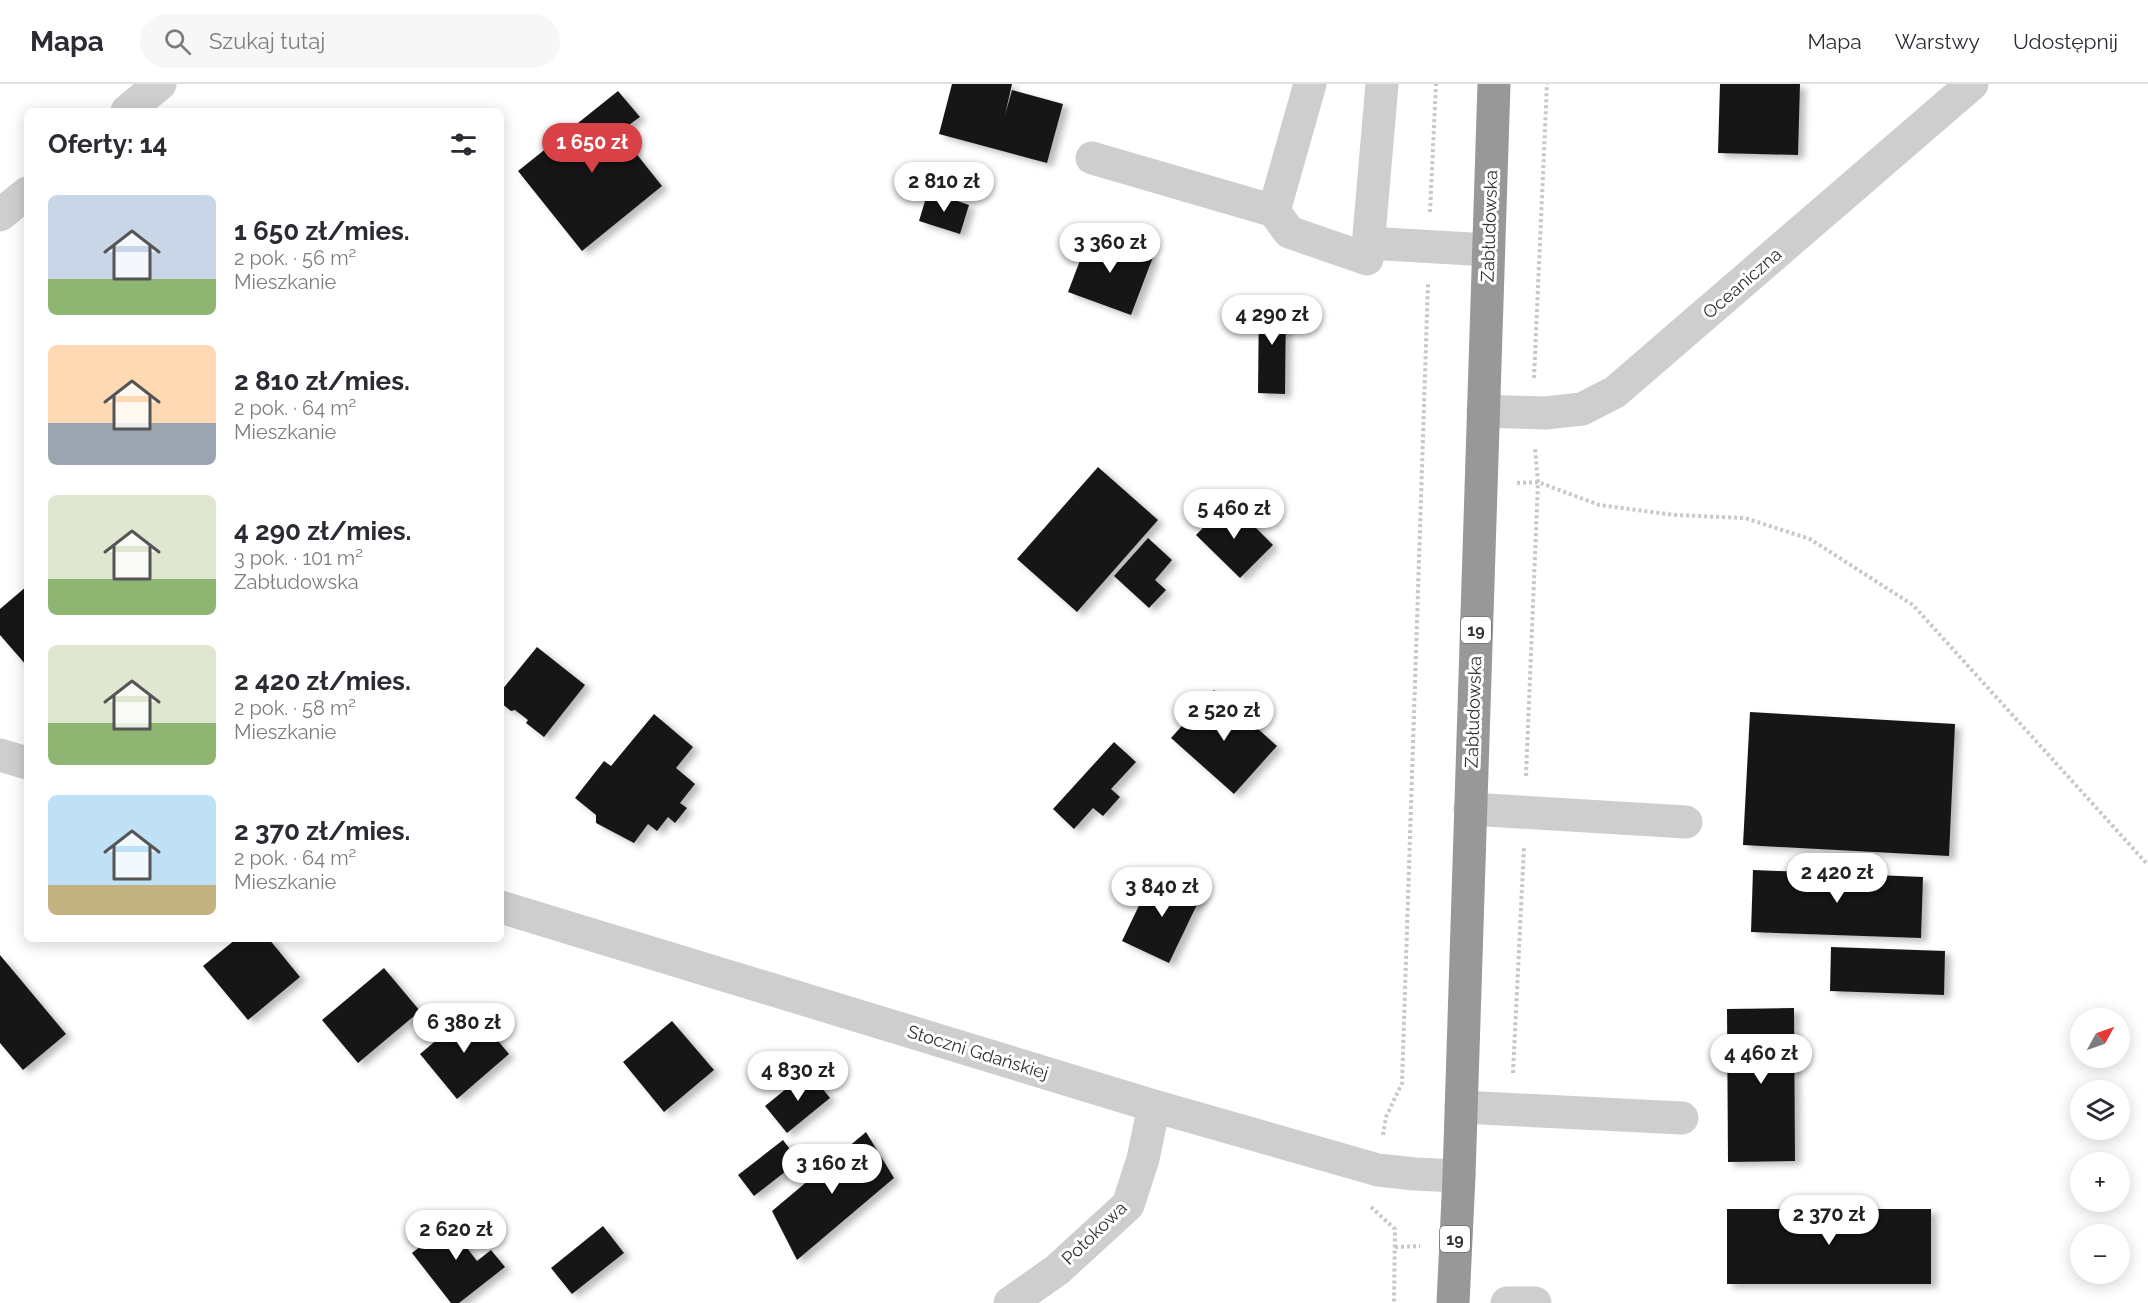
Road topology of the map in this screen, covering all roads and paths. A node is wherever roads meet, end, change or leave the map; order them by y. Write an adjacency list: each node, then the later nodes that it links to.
1 (160, 84): 8 (street)
2 (1310, 84): 11 (street)
3 (1382, 84): 13 (street)
4 (1436, 84): 14 (path)
5 (1494, 84): 15 (highway, Zabłudowska / 19)
6 (1547, 84): 17 (path)
7 (1972, 84): 17 (street, Oceaniczna)
8 (131, 108)
9 (1092, 158): 11 (street)
10 (24, 195): 12 (street)
11 (1274, 211): 13 (street)
12 (0, 215)
13 (1368, 243): 14 (street)
14 (1429, 247): 15 (street); 31 (path)
15 (1488, 250): 16 (highway, Zabłudowska / 19)
16 (1483, 411): 17 (street, Oceaniczna); 19 (highway, Zabłudowska / 19)
17 (1533, 413): 18 (path)
18 (1538, 482): 19 (path); 23 (path); 25 (path)
19 (1481, 483): 22 (highway, Zabłudowska / 19)
20 (0, 755): 21 (street)
21 (24, 763)
22 (1470, 809): 23 (street); 28 (highway, Zabłudowska / 19)
23 (1525, 812): 24 (street); 29 (path)
24 (1686, 822)
25 (2148, 865)
26 (504, 908): 27 (street, Stoczni Gdańskiej)
27 (1154, 1106): 31 (street, Stoczni Gdańskiej); 33 (street, Potokowa)
28 (1461, 1107): 29 (street); 32 (highway, Zabłudowska / 19)
29 (1511, 1109): 30 (street)
30 (1682, 1118)
31 (1378, 1170): 32 (street, Stoczni Gdańskiej); 34 (path)
32 (1459, 1176): 35 (highway, Zabłudowska / 19)
33 (1010, 1303)
34 (1394, 1303)
35 (1453, 1303)
36 (1507, 1303): 37 (street)
37 (1535, 1303)

